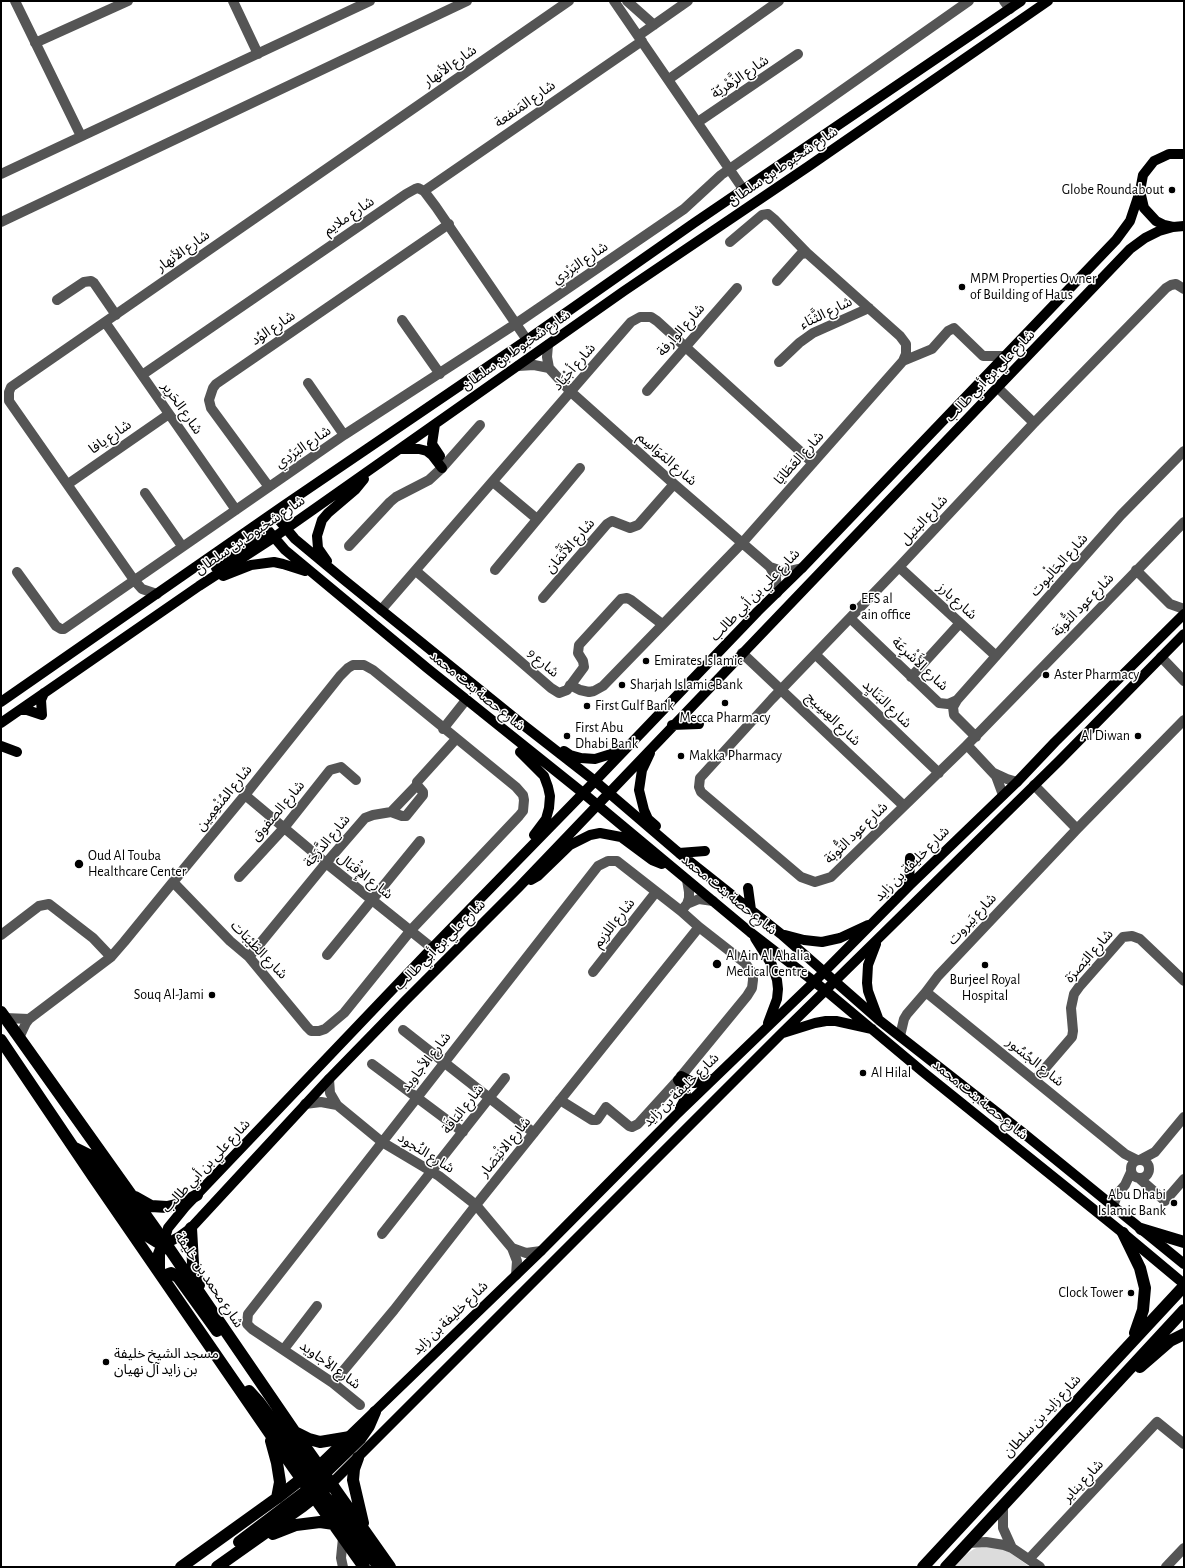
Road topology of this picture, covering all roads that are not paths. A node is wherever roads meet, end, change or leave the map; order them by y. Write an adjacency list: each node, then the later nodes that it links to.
1 (15, 1): 17 (street)
2 (128, 1): 17 (street)
3 (234, 1): 18 (street)
4 (370, 1): 18 (street)
5 (467, 1): 29 (street)
6 (569, 1): 39 (street, شارع الأنهار)
7 (614, 1): 16 (street)
8 (627, 1): 15 (street)
9 (688, 1): 15 (street, شارع المَنفعة)
10 (779, 1): 20 (street)
11 (970, 1): 24 (street, شارع البَرْدِي)
12 (1021, 1): 14 (main road, شارع شخبوط بن سلطان)
13 (1048, 1): 44 (main road, شارع شخبوط بن سلطان)
14 (1007, 5): 26 (main road, شارع شخبوط بن سلطان)
15 (654, 25): 16 (street, شارع المَنفعة)
16 (640, 38): 20 (street); 27 (street, شارع المَنفعة)
17 (35, 43): 22 (street)
18 (258, 54): 22 (street)
19 (798, 54): 21 (street, شارع الزَّهْريّة)
20 (669, 80): 21 (street)
21 (698, 122): 24 (street)
22 (81, 136): 25 (street)
23 (1182, 152): 28 (main road, شارع علي بن أبي طالب)
24 (729, 169): 26 (street); 42 (street, شارع البَرْدِي)
25 (1, 174)
26 (744, 190): 43 (main road, شارع شخبوط بن سلطان)
27 (424, 191): 30 (street); 52 (street, شارع ملايم)
28 (1140, 191): 31 (main road); 46 (main road, شارع علي بن أبي طالب)
29 (1, 222)
30 (448, 224): 42 (street); 71 (street, شارع الوُد)
31 (1180, 227): 54 (main road, شارع علي بن أبي طالب)
32 (730, 242): 33 (street)
33 (807, 253): 34 (street); 38 (street)
34 (777, 281)
35 (737, 288): 45 (street, شارع الوارفة)
36 (1184, 289): 58 (street, شارع البتيل)
37 (57, 300): 39 (street)
38 (869, 308): 47 (street); 48 (street, شارع الثَّنَاء)
39 (116, 315): 41 (street, شارع الأنهار)
40 (402, 320): 51 (street)
41 (105, 322): 52 (street, شارع الحَرِير); 69 (street, شارع الأنهار)
42 (517, 323): 43 (street); 51 (street, شارع البَرْدِي)
43 (528, 340): 74 (main road, شارع شخبوط بن سلطان)
44 (548, 345): 49 (main road, شارع شخبوط بن سلطان); 50 (street)
45 (686, 346): 55 (street, شارع الوارفة); 56 (street, شارع أجْيَاد); 64 (street, شارع أجْيَاد)
46 (1006, 356): 47 (street); 86 (main road, شارع علي بن أبي طالب)
47 (903, 361): 64 (street, شارع العَطَايَا)
48 (779, 362)
49 (518, 366): 50 (street); 59 (main road, شارع شخبوط بن سلطان)
50 (549, 368): 56 (street, شارع المَوَاسِم)
51 (440, 374): 61 (street, شارع البَرْدِي)
52 (142, 375): 57 (street, شارع الحَرِير)
53 (308, 382): 61 (street)
54 (998, 388): 58 (street); 109 (main road, شارع علي بن أبي طالب)
55 (647, 391)
56 (571, 392): 68 (street, شارع أجْيَاد); 70 (street, شارع المَوَاسِم)
57 (169, 414): 69 (street, شارع يافا); 73 (street, شارع الحَرِير)
58 (1034, 423): 85 (street, شارع البتيل)
59 (435, 424): 62 (main road, شارع شخبوط بن سلطان); 65 (main road)
60 (480, 425): 65 (street)
61 (344, 435): 71 (street, شارع البَرْدِي)
62 (400, 449): 65 (main road); 67 (main road, شارع شخبوط بن سلطان)
63 (1184, 451): 111 (street, شارع الجَالْبوت)
64 (813, 463): 81 (street, شارع العَطَايَا)
65 (445, 466): 83 (street)
66 (580, 468): 75 (street)
67 (369, 471): 78 (main road, شارع شخبوط بن سلطان); 92 (main road)
68 (493, 482): 75 (street); 89 (street, شارع أجْيَاد)
69 (68, 484): 93 (street, شارع الأنهار)
70 (674, 484): 81 (street, شارع المَوَاسِم); 97 (street, شارع الأَثْمَان)
71 (269, 487): 73 (street, شارع البَرْدِي)
72 (145, 493): 82 (street)
73 (236, 510): 82 (street, شارع البَرْدِي)
74 (273, 513): 76 (main road, شارع شخبوط بن سلطان); 78 (main road, شارع حصة بنت محمد)
75 (537, 519): 87 (street)
76 (261, 522): 79 (main road, شارع شخبوط بن سلطان); 80 (main road, شارع حصة بنت محمد)
77 (1184, 522): 88 (street, شارع عود التُّوبَة)
78 (286, 529): 80 (main road, شارع شخبوط بن سلطان); 92 (main road, شارع حصة بنت محمد)
79 (246, 532): 96 (main road, شارع شخبوط بن سلطان); 102 (main road)
80 (273, 538): 91 (main road, شارع حصة بنت محمد); 94 (main road, شارع شخبوط بن سلطان)
81 (742, 542): 84 (street, شارع المَوَاسِم); 106 (street, شارع العَطَايَا)
82 (182, 546): 93 (street, شارع البَرْدِي)
83 (349, 546)
84 (770, 567): 86 (street, شارع المَوَاسِم); 95 (street, شارع المَوَاسِم)
85 (899, 567): 104 (street, شارع البتيل); 105 (street, شارع بارز)
86 (802, 568): 95 (main road, شارع علي بن أبي طالب)
87 (495, 570)
88 (1136, 570): 98 (street); 130 (street, شارع عود التُّوبَة)
89 (416, 571): 101 (street, شارع أجْيَاد); 115 (street, شارع 9)
90 (17, 572): 93 (street, شارع البَرْدِي)
91 (312, 573): 94 (main road); 118 (main road, شارع حصة بنت محمد)
92 (343, 579): 101 (main road, شارع حصة بنت محمد)
93 (136, 583): 96 (street); 99 (street)
94 (199, 586): 102 (main road, شارع شخبوط بن سلطان)
95 (777, 593): 121 (main road, شارع علي بن أبي طالب)
96 (157, 594): 99 (main road, شارع شخبوط بن سلطان)
97 (544, 598)
98 (1170, 604): 100 (street); 107 (street)
99 (139, 607): 120 (main road, شارع شخبوط بن سلطان)
100 (1184, 609)
101 (381, 610): 128 (main road, شارع حصة بنت محمد)
102 (164, 611): 117 (main road, شارع شخبوط بن سلطان)
103 (1184, 614): 107 (main road, شارع خليفة بن زايد)
104 (850, 618): 110 (street, شارع البتيل); 113 (street, شارع الأَشْرِعَة)
105 (960, 623): 111 (street, شارع بارز); 113 (street)
106 (662, 624): 115 (street, شارع العَطَايَا); 115 (street, شارع 9)
107 (1173, 624): 140 (main road, شارع خليفة بن زايد)
108 (1184, 634): 112 (main road, شارع خليفة بن زايد)
109 (742, 653): 116 (street, شارع العِسِيج); 126 (main road, شارع علي بن أبي طالب)
110 (816, 655): 116 (street, شارع البتيل); 137 (street, شارع البَنَايِد)
111 (996, 656): 119 (street, شارع الجَالْبوت)
112 (1161, 657): 114 (street); 141 (main road, شارع خليفة بن زايد)
113 (911, 677): 119 (street, شارع الأَشْرِعَة)
114 (1184, 681)
115 (570, 685)
116 (781, 690): 142 (street, شارع البتيل); 148 (street, شارع العِسِيج)
117 (44, 693): 122 (main road, شارع شخبوط بن سلطان); 122 (main road)
118 (466, 700): 127 (street); 129 (main road, شارع حصة بنت محمد)
119 (957, 700): 130 (street, شارع الأَشْرِعَة)
120 (1, 702)
121 (670, 704): 128 (main road); 139 (main road, شارع علي بن أبي طالب)
122 (20, 710): 124 (main road, شارع شخبوط بن سلطان)
123 (1184, 720): 150 (street, شارع بَيروت)
124 (1, 723)
125 (699, 724): 126 (main road)
126 (672, 725): 133 (main road, شارع علي بن أبي طالب)
127 (443, 729): 131 (street, شارع المُنْعِمِين); 145 (street, شارع المُنْعِمِين)
128 (531, 730): 139 (main road, شارع حصة بنت محمد)
129 (505, 732): 144 (main road, شارع حصة بنت محمد); 157 (main road)
130 (976, 737): 134 (street, شارع عود التُّوبَة)
131 (456, 738): 155 (street, شارع الدَّرَجَة); 171 (street, شارع المُنْعِمِين)
132 (1, 746): 135 (main road)
133 (654, 746): 143 (main road, شارع علي بن أبي طالب); 153 (main road)
134 (967, 746): 136 (street); 137 (street, شارع عود التُّوبَة)
135 (17, 752)
136 (992, 772): 140 (street); 146 (street)
137 (940, 773): 148 (street, شارع عود التُّوبَة)
138 (356, 780): 149 (street, شارع الصفوق)
139 (595, 781): 143 (main road, شارع حصة بنت محمد); 144 (main road, شارع علي بن أبي طالب)
140 (1017, 782): 146 (main road, شارع خليفة بن زايد)
141 (1034, 785): 150 (street); 175 (main road, شارع خليفة بن زايد)
142 (701, 792): 148 (street, شارع عود التُّوبَة)
143 (608, 793): 147 (main road, شارع علي بن أبي طالب); 153 (main road, شارع حصة بنت محمد)
144 (582, 794): 147 (main road, شارع حصة بنت محمد); 157 (main road, شارع علي بن أبي طالب)
145 (245, 795): 149 (street, شارع الإِقْبَال); 160 (street, شارع المُنْعِمِين)
146 (1003, 795): 161 (main road, شارع خليفة بن زايد)
147 (597, 805): 156 (main road, شارع حصة بنت محمد); 162 (main road, شارع علي بن أبي طالب)
148 (904, 806)
149 (284, 828): 155 (street, شارع الإِقْبَال); 158 (street, شارع الصفوق)
150 (1077, 828): 186 (street, شارع بَيروت)
151 (420, 841): 165 (street)
152 (705, 851): 153 (main road)
153 (679, 853): 168 (main road, شارع حصة بنت محمد)
154 (910, 858): 161 (main road)
155 (326, 863): 165 (street, شارع الإِقْبَال); 179 (street, شارع الدَّرَجَة)
156 (674, 868): 159 (main road, شارع حصة بنت محمد); 162 (main road)
157 (508, 871): 176 (main road, شارع علي بن أبي طالب)
158 (239, 877)
159 (687, 880): 166 (main road, شارع حصة بنت محمد); 167 (street)
160 (173, 882): 177 (street, شارع المُنْعِمِين); 179 (street, شارع الطَيْبَات)
161 (909, 886): 169 (main road, شارع خليفة بن زايد)
162 (519, 887): 203 (main road, شارع علي بن أبي طالب)
163 (748, 888): 168 (main road)
164 (656, 892): 167 (street, شارع الأجاويد); 180 (street, شارع اللزيم); 198 (street, شارع الأجاويد)
165 (372, 900): 171 (street, شارع الإِقْبَال); 178 (street)
166 (713, 901): 167 (street); 172 (main road, شارع حصة بنت محمد)
167 (684, 908): 170 (street, شارع الأجاويد)
168 (751, 910): 173 (main road, شارع حصة بنت محمد)
169 (876, 920): 173 (main road); 181 (main road, شارع خليفة بن زايد)
170 (698, 927): 201 (street, شارع الأجاويد); 207 (street, شارع الانْتِصَار)
171 (411, 930): 176 (street, شارع الإِقْبَال); 190 (street, شارع المُنْعِمِين)
172 (750, 932): 183 (main road, شارع حصة بنت محمد); 192 (main road)
173 (782, 934): 181 (main road, شارع حصة بنت محمد)
174 (1, 935): 177 (street)
175 (879, 938): 184 (main road, شارع خليفة بن زايد); 189 (main road)
176 (432, 948): 220 (main road, شارع علي بن أبي طالب)
177 (111, 956): 188 (street, شارع المُنْعِمِين)
178 (327, 956)
179 (250, 957): 190 (street, شارع الطَيْبَات)
180 (593, 972)
181 (824, 972): 183 (main road, شارع خليفة بن زايد); 184 (main road, شارع حصة بنت محمد)
182 (1184, 981): 204 (street, شارع البَصرَة)
183 (814, 982): 185 (main road, شارع حصة بنت محمد); 192 (main road, شارع خليفة بن زايد)
184 (835, 982): 185 (main road, شارع خليفة بن زايد); 189 (main road, شارع حصة بنت محمد)
185 (826, 990): 193 (main road, شارع حصة بنت محمد); 194 (main road, شارع خليفة بن زايد)
186 (926, 992): 195 (street, شارع بَيروت); 204 (street, شارع الجُسُور)
187 (3, 1015): 188 (street); 196 (highway, شارع محمد بن خليفة)
188 (30, 1019): 196 (street, شارع المُنْعِمِين)
189 (879, 1020): 195 (main road, شارع حصة بنت محمد)
190 (325, 1029)
191 (403, 1030): 198 (street)
192 (764, 1030): 202 (main road, شارع خليفة بن زايد)
193 (873, 1030): 194 (main road); 227 (main road, شارع حصة بنت محمد)
194 (781, 1034): 253 (main road, شارع خليفة بن زايد)
195 (900, 1036): 222 (main road, شارع حصة بنت محمد)
196 (19, 1038): 221 (highway, شارع محمد بن خليفة)
197 (1, 1040): 215 (highway, شارع محمد بن خليفة)
198 (444, 1062): 205 (street, شارع الأجاويد); 206 (street)
199 (372, 1064): 205 (street)
200 (505, 1078): 206 (street, شارع البَاقَة)
201 (680, 1078): 202 (main road); 207 (street, شارع الأجاويد); 210 (main road)
202 (714, 1078): 210 (main road, شارع خليفة بن زايد)
203 (329, 1079): 208 (main road, شارع علي بن أبي طالب); 209 (street, شارع النُجود)
204 (1035, 1080): 216 (street, شارع الجُسُور)
205 (417, 1097): 212 (street); 214 (street, شارع الأجاويد)
206 (489, 1098): 212 (street, شارع البَاقَة); 213 (street)
207 (560, 1100): 213 (street, شارع الانْتِصَار)
208 (305, 1104): 209 (street); 225 (main road, شارع علي بن أبي طالب)
209 (337, 1105): 214 (street, شارع النُجود)
210 (676, 1115): 232 (main road, شارع خليفة بن زايد)
211 (1184, 1118): 216 (street)
212 (463, 1132): 217 (street, شارع البَاقَة)
213 (534, 1133): 223 (street, شارع الانْتِصَار)
214 (382, 1142): 217 (street, شارع النُجود); 243 (street, شارع الأجاويد)
215 (73, 1147): 229 (highway); 234 (highway, شارع محمد بن خليفة)
216 (1139, 1169): 218 (street, شارع الجُسُور); 219 (street)
217 (432, 1172): 223 (street, شارع النُجود); 228 (street, شارع البَاقَة)
218 (1184, 1179)
219 (1118, 1193): 222 (street); 224 (street)
220 (197, 1195): 221 (highway); 229 (main road, شارع علي بن أبي طالب)
221 (133, 1197): 229 (highway, شارع محمد بن خليفة)
222 (1104, 1198): 224 (main road, شارع حصة بنت محمد)
223 (476, 1205): 231 (street, شارع النُجود); 245 (street, شارع الانْتِصَار)
224 (1113, 1206): 226 (main road, شارع حصة بنت محمد)
225 (191, 1228): 229 (main road, شارع علي بن أبي طالب); 237 (highway)
226 (1140, 1229): 230 (highway); 233 (main road, شارع حصة بنت محمد)
227 (1123, 1233): 236 (main road, شارع حصة بنت محمد); 241 (highway)
228 (382, 1234)
229 (164, 1241): 234 (highway); 237 (highway, شارع محمد بن خليفة)
230 (1184, 1242)
231 (512, 1248): 232 (street); 235 (street, شارع النُجود)
232 (541, 1251): 235 (main road, شارع خليفة بن زايد)
233 (1184, 1264)
234 (161, 1274): 242 (highway); 244 (highway, شارع محمد بن خليفة)
235 (516, 1275): 248 (main road, شارع خليفة بن زايد)
236 (1184, 1285): 241 (highway, شارع زايد بن سلطان)
237 (202, 1296): 242 (highway, شارع محمد بن خليفة)
238 (317, 1306): 243 (street, شارع الأجاويد)
239 (1184, 1310): 246 (highway)
240 (1184, 1334): 246 (highway)
241 (1130, 1342): 258 (highway, شارع زايد بن سلطان)
242 (235, 1344): 250 (highway, شارع محمد بن خليفة)
243 (284, 1349): 245 (street, شارع الأجاويد)
244 (235, 1382): 249 (highway, شارع محمد بن خليفة); 254 (highway)
245 (333, 1383): 247 (street, شارع الأجاويد)
246 (1106, 1394): 256 (highway)
247 (360, 1405)
248 (376, 1412): 251 (main road, شارع خليفة بن زايد); 254 (highway)
249 (268, 1430): 254 (highway, شارع محمد بن خليفة); 255 (highway)
250 (294, 1431): 251 (highway); 254 (highway, شارع محمد بن خليفة)
251 (350, 1437): 254 (main road, شارع خليفة بن زايد)
252 (1184, 1444): 265 (street, شارع يناير)
253 (358, 1458): 254 (main road, شارع خليفة بن زايد); 259 (highway)
254 (316, 1482): 255 (highway, شارع خليفة بن زايد); 257 (highway, شارع محمد بن خليفة); 259 (highway, شارع محمد بن خليفة); 261 (highway, شارع خليفة بن زايد); 267 (highway); 271 (highway)
255 (277, 1498): 268 (highway, شارع خليفة بن زايد)
256 (1003, 1505): 262 (highway); 263 (street)
257 (334, 1524): 260 (highway, شارع محمد بن خليفة); 261 (highway)
258 (959, 1528): 266 (highway); 273 (highway, شارع زايد بن سلطان)
259 (366, 1534): 272 (highway, شارع محمد بن خليفة)
260 (343, 1538): 269 (street); 270 (highway, شارع محمد بن خليفة)
261 (253, 1542): 267 (highway, شارع خليفة بن زايد)
262 (968, 1543): 263 (street); 266 (highway)
263 (1012, 1548): 265 (street)
264 (1184, 1548): 275 (street)
265 (1029, 1559): 274 (street)
266 (948, 1564)
267 (221, 1565)
268 (181, 1567)
269 (343, 1567)
270 (364, 1567)
271 (379, 1567)
272 (390, 1567)
273 (924, 1567)
274 (1040, 1567)
275 (1166, 1567)

